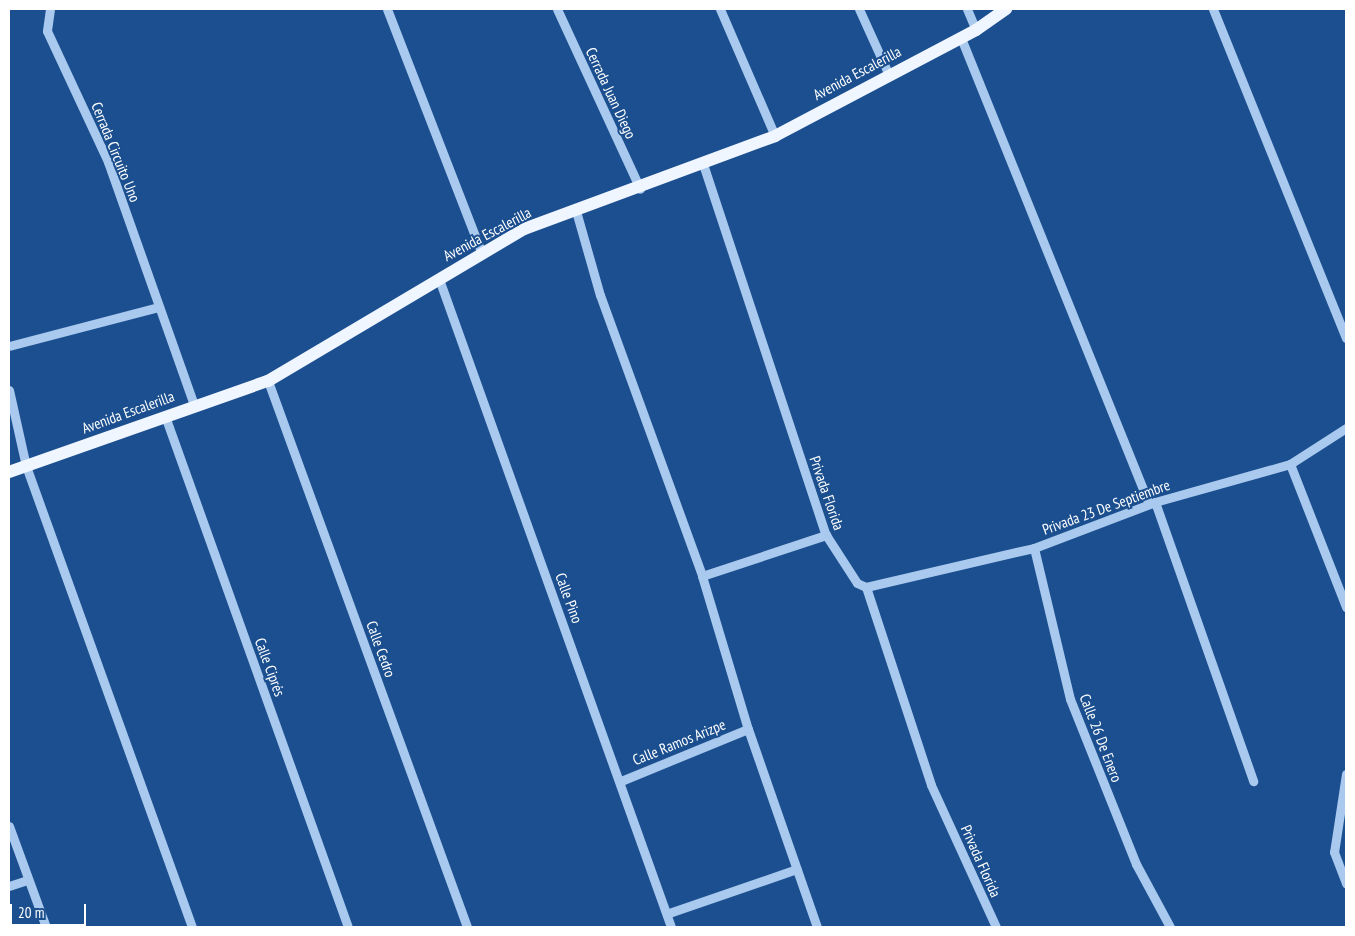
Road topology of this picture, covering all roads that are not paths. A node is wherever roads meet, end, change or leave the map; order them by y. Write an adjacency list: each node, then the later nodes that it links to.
1 (50, 9): 18 (street, Cerrada Circuito Uno)
2 (387, 9): 16 (street)
3 (557, 9): 14 (street, Cerrada Juan Diego)
4 (720, 9): 12 (street)
5 (859, 9): 11 (street)
6 (967, 9): 9 (street)
7 (1006, 9): 9 (main road, Avenida Escalerilla)
8 (1213, 9): 19 (street)
9 (976, 30): 10 (main road, Avenida Escalerilla)
10 (960, 38): 11 (main road, Avenida Escalerilla); 29 (street)
11 (888, 74): 12 (main road, Avenida Escalerilla)
12 (775, 136): 13 (main road, Avenida Escalerilla)
13 (702, 164): 14 (main road, Avenida Escalerilla); 30 (street, Privada Florida)
14 (640, 188): 15 (main road, Avenida Escalerilla)
15 (576, 211): 16 (main road, Avenida Escalerilla); 32 (street)
16 (482, 254): 17 (main road, Avenida Escalerilla)
17 (438, 279): 21 (main road, Avenida Escalerilla); 38 (street, Calle Pino)
18 (159, 308): 20 (street); 23 (street, Cerrada Circuito Uno)
19 (1346, 338)
20 (9, 346)
21 (268, 381): 23 (main road, Avenida Escalerilla); 48 (street, Calle Cedro)
22 (9, 390): 27 (street)
23 (194, 405): 24 (main road, Avenida Escalerilla)
24 (165, 416): 27 (main road, Avenida Escalerilla); 47 (street, Calle Ciprés)
25 (1346, 428): 26 (street, Privada 23 De Septiembre)
26 (1290, 464): 29 (street, Privada 23 De Septiembre); 34 (street)
27 (26, 466): 28 (main road, Avenida Escalerilla); 46 (street)
28 (9, 472)
29 (1152, 503): 31 (street, Privada 23 De Septiembre); 37 (street)
30 (826, 535): 32 (street); 33 (street, Privada Florida)
31 (1034, 548): 33 (street, Privada 23 De Septiembre); 52 (street, Calle 26 De Enero)
32 (702, 576): 35 (street)
33 (866, 587): 51 (street, Privada Florida)
34 (1346, 607)
35 (748, 729): 38 (street, Calle Ramos Arizpe); 40 (street)
36 (1346, 776): 42 (street)
37 (1253, 780)
38 (621, 781): 44 (street, Calle Pino)
39 (9, 826): 41 (street)
40 (797, 869): 44 (street); 50 (street)
41 (28, 880): 43 (street); 45 (street)
42 (1346, 884)
43 (9, 886)
44 (669, 913): 49 (street, Calle Pino)
45 (46, 927)
46 (192, 927)
47 (348, 927)
48 (467, 927)
49 (671, 927)
50 (818, 927)
51 (996, 927)
52 (1170, 927)

